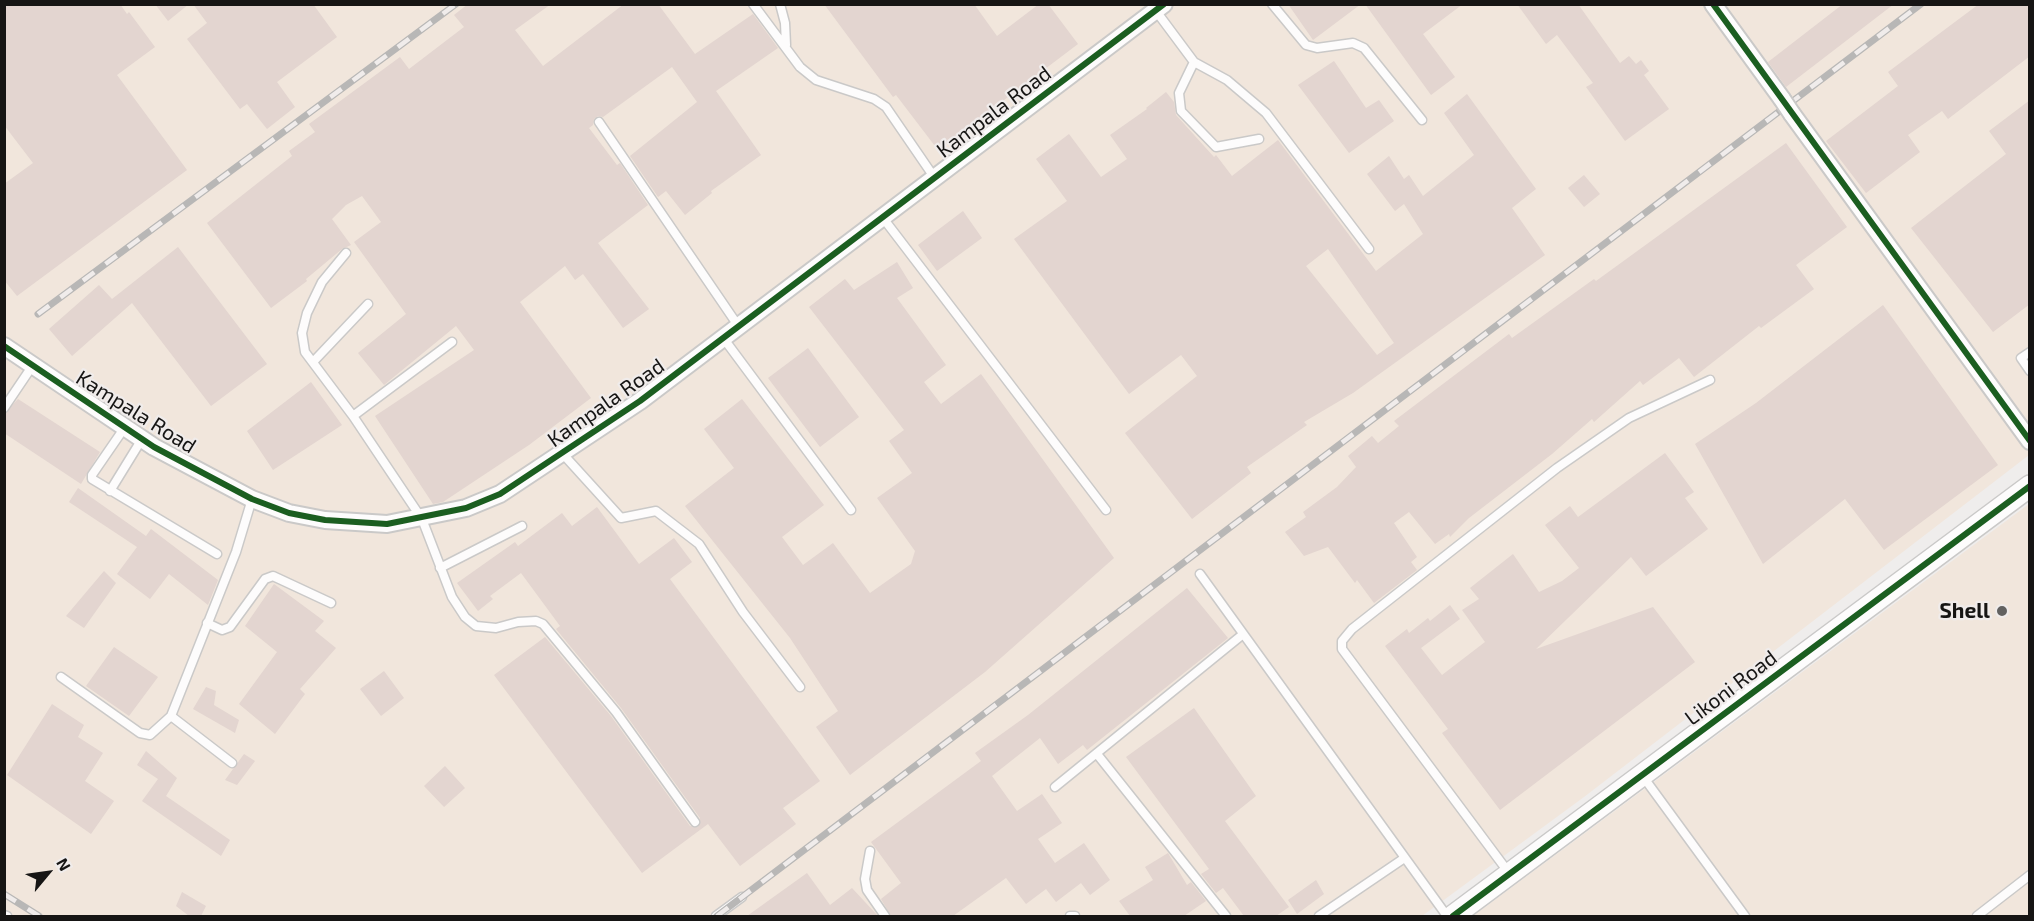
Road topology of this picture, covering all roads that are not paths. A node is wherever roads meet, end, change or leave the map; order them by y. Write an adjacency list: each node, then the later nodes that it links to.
1 (753, 4): 6 (lane)
2 (780, 4): 6 (lane)
3 (1272, 4): 8 (lane)
4 (1713, 4): 29 (street, bridge)
5 (1160, 8): 7 (lane); 11 (street, Kampala Road)
6 (786, 47): 11 (lane)
7 (1194, 62): 10 (lane); 13 (lane)
8 (1422, 120)
9 (599, 122): 16 (lane)
10 (1259, 139)
11 (934, 177): 12 (street, Kampala Road)
12 (883, 218): 16 (street, Kampala Road); 36 (lane)
13 (1369, 249)
14 (346, 253): 21 (lane)
15 (368, 304): 21 (lane)
16 (739, 327): 17 (street, Kampala Road)
17 (724, 339): 30 (street, Kampala Road); 35 (lane)
18 (452, 342): 26 (lane)
19 (4, 346): 22 (street, Kampala Road)
20 (2030, 352): 23 (lane)
21 (313, 362): 26 (lane)
22 (33, 365): 25 (lane); 27 (street, Kampala Road)
23 (2030, 371)
24 (1710, 380): 56 (lane)
25 (4, 408)
26 (353, 416): 37 (lane)
27 (125, 427): 28 (street, Kampala Road); 32 (lane)
28 (142, 439): 32 (lane); 34 (street, Kampala Road)
29 (2030, 441)
30 (562, 453): 37 (street, Kampala Road); 47 (lane)
31 (2030, 486): 39 (street, Likoni Road)
32 (110, 491): 40 (lane)
33 (2030, 498): 39 (street, Likoni Road)
34 (252, 500): 37 (street, Kampala Road); 44 (lane)
35 (851, 510)
36 (1106, 510)
37 (422, 519): 41 (lane)
38 (522, 526): 41 (lane)
39 (1984, 526): 51 (street, Likoni Road)
40 (217, 554)
41 (440, 568): 53 (lane)
42 (1200, 574): 45 (lane)
43 (331, 603): 44 (lane)
44 (207, 623): 48 (lane)
45 (1242, 635): 49 (lane); 55 (lane)
46 (61, 677): 48 (lane)
47 (800, 687)
48 (171, 716): 50 (lane)
49 (1097, 754): 52 (lane); 63 (lane)
50 (232, 763)
51 (1645, 778): 56 (street, Likoni Road); 67 (street, Likoni Road); 68 (lane)
52 (1055, 787)
53 (695, 822)
54 (870, 851): 60 (lane)
55 (1403, 859): 64 (lane); 65 (lane)
56 (1510, 875): 66 (street, Likoni Road)
57 (2030, 875): 69 (lane)
58 (742, 897): 59 (lane)
59 (716, 916)
60 (885, 916)
61 (1070, 916): 62 (lane)
62 (1076, 916)
63 (1226, 916)
64 (1319, 916)
65 (1447, 916)
66 (1453, 916)
67 (1464, 916)
68 (1745, 916)
69 (1977, 916)

